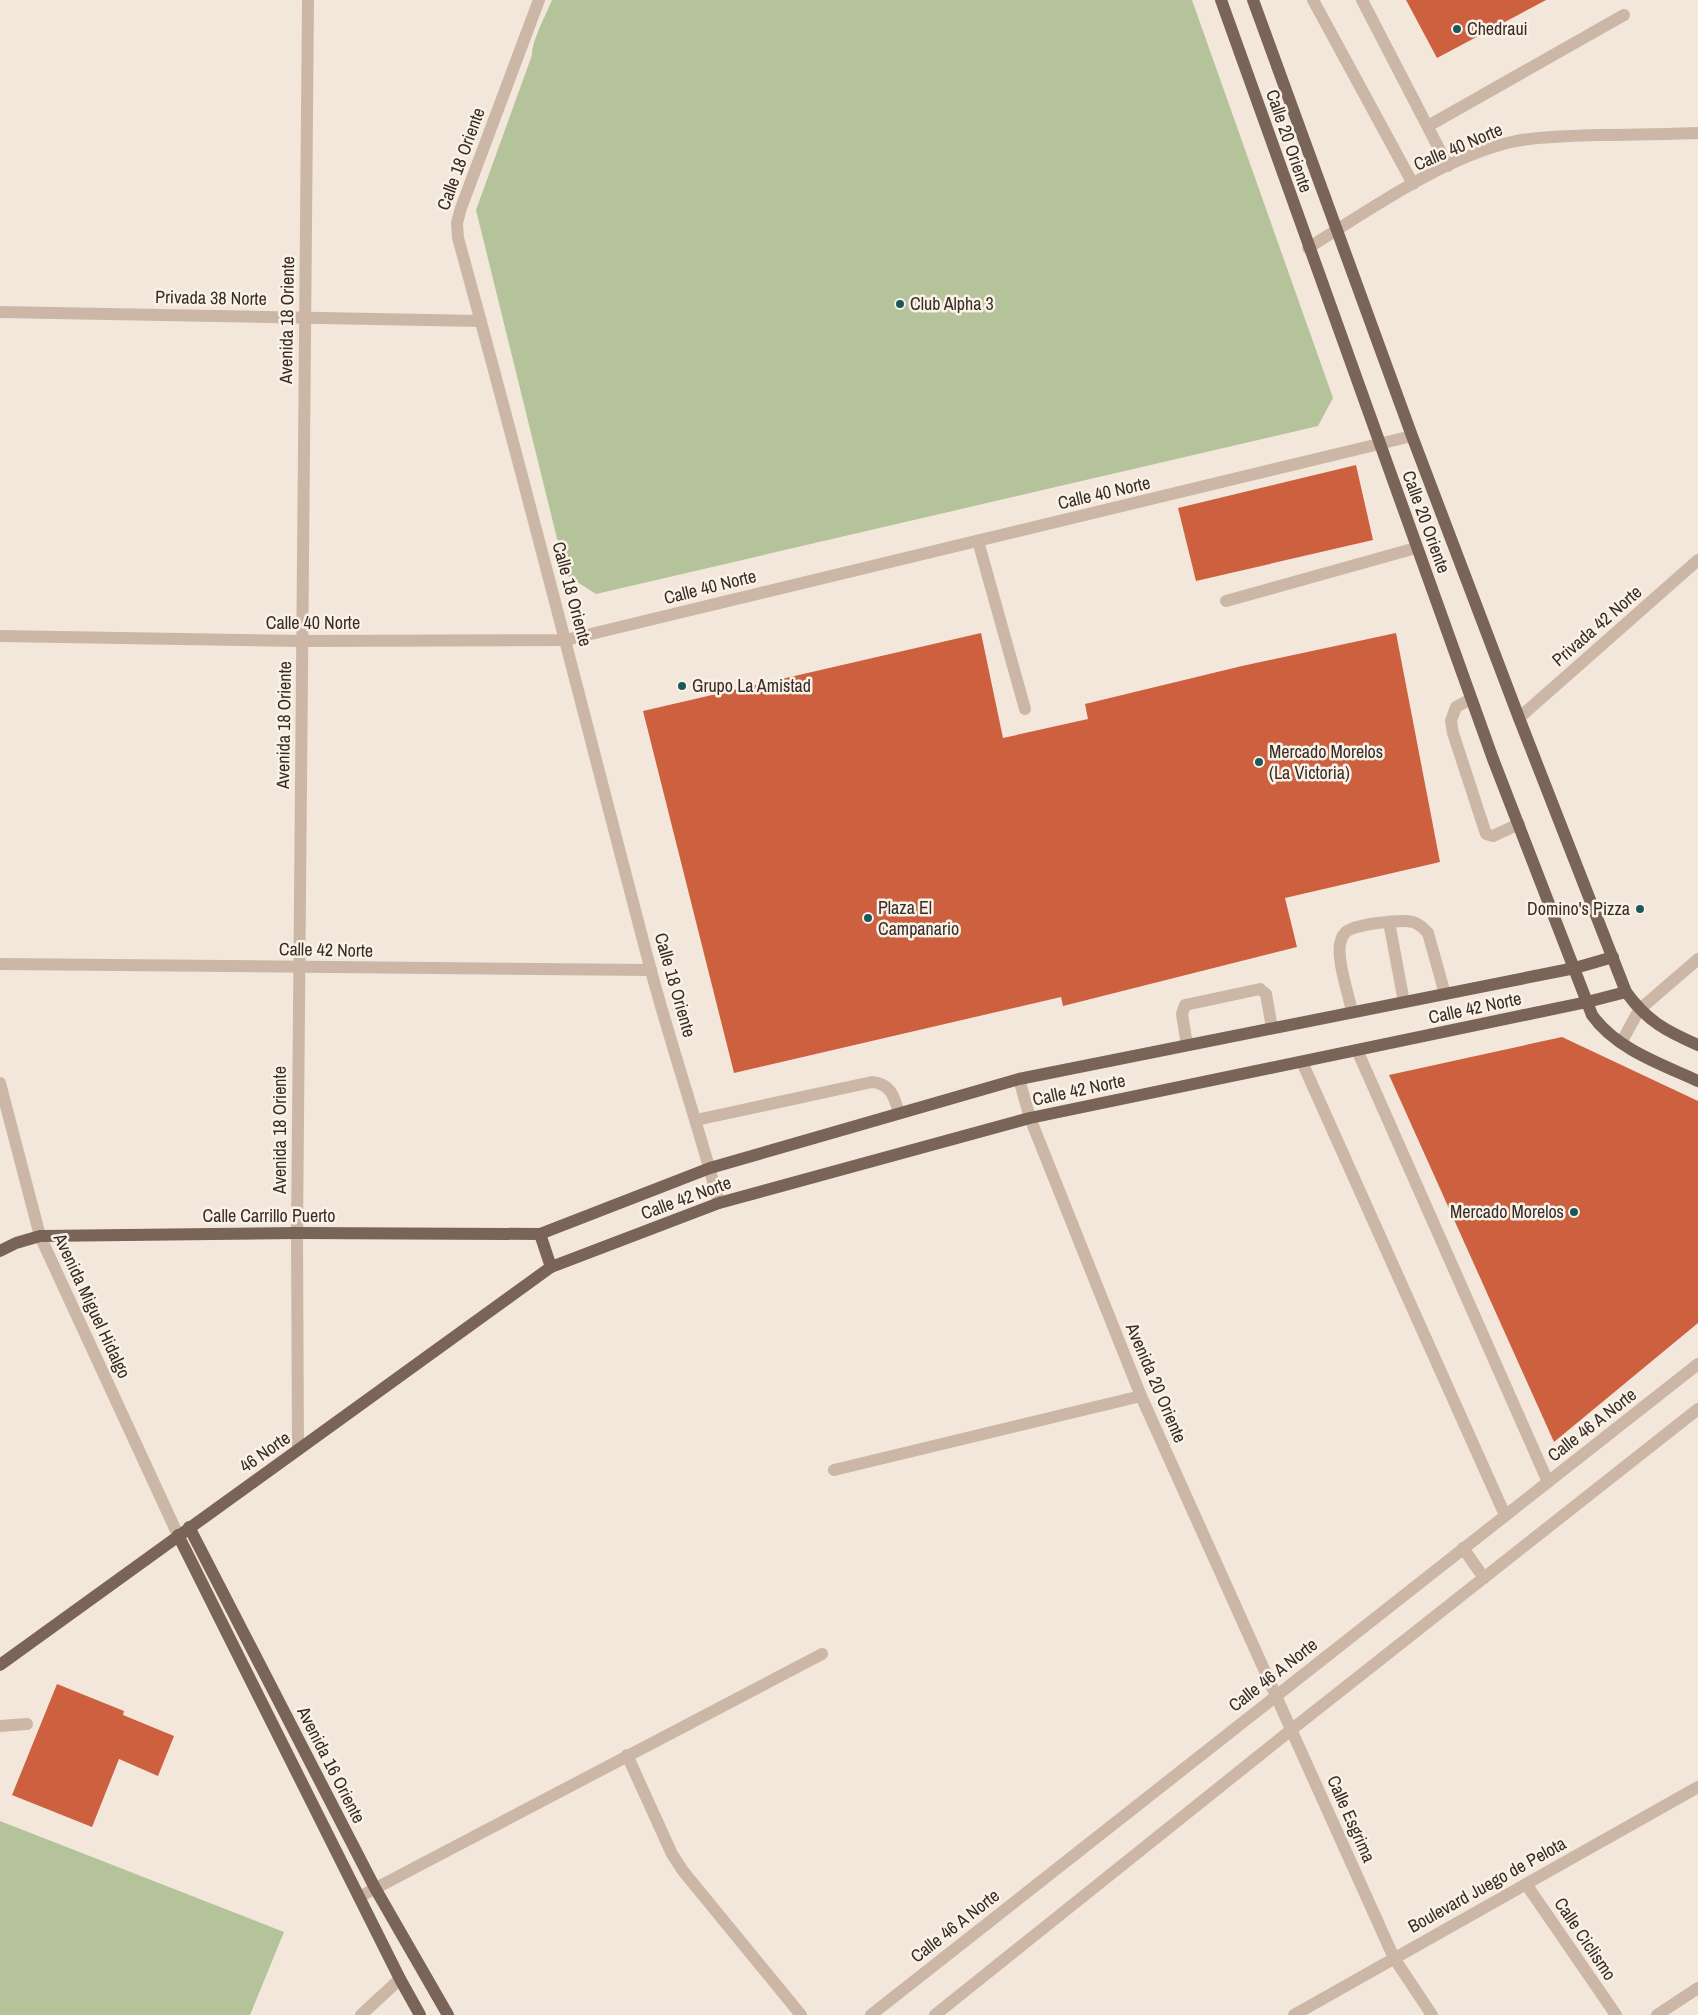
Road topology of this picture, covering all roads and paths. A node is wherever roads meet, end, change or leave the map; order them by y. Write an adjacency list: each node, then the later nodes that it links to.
1 (308, 0): 15 (street, Avenida 18 Oriente)
2 (538, 0): 16 (street, Calle 18 Oriente)
3 (1221, 0): 13 (main road, Calle 20 Oriente)
4 (1253, 0): 12 (main road, Calle 20 Oriente)
5 (1313, 0): 11 (street)
6 (1362, 0): 8 (street)
7 (1624, 15): 8 (street)
8 (1428, 126): 10 (street)
9 (1698, 133): 10 (street, Calle 40 Norte)
10 (1448, 166): 11 (street, Calle 40 Norte)
11 (1413, 184): 12 (street, Calle 40 Norte)
12 (1336, 231): 13 (street, Calle 40 Norte); 17 (main road, Calle 20 Oriente)
13 (1308, 248): 18 (main road, Calle 20 Oriente)
14 (0, 312): 15 (street, Privada 38 Norte)
15 (305, 317): 16 (street, Privada 38 Norte); 25 (street, Avenida 18 Oriente)
16 (481, 321): 24 (street, Calle 18 Oriente)
17 (1412, 436): 18 (street, Calle 40 Norte); 28 (main road, Calle 20 Oriente)
18 (1379, 444): 19 (street, Calle 40 Norte); 20 (main road, Calle 20 Oriente)
19 (978, 541): 24 (street, Calle 40 Norte); 27 (street)
20 (1416, 548): 22 (street); 26 (main road, Calle 20 Oriente)
21 (1698, 560): 28 (street, Privada 42 Norte)
22 (1226, 601)
23 (0, 636): 25 (street, Calle 40 Norte)
24 (566, 640): 25 (street, Calle 40 Norte); 36 (street, Calle 18 Oriente)
25 (302, 641): 34 (street, Avenida 18 Oriente)
26 (1471, 699): 29 (main road, Calle 20 Oriente); 29 (street)
27 (1025, 709)
28 (1519, 718): 31 (main road, Calle 20 Oriente)
29 (1519, 824): 35 (main road, Calle 20 Oriente)
30 (1389, 922): 38 (street); 39 (street); 42 (street)
31 (1613, 957): 35 (main road, Calle 42 Norte); 37 (main road, Calle 20 Oriente)
32 (1698, 959): 41 (street)
33 (0, 964): 34 (street, Calle 42 Norte)
34 (299, 967): 36 (street, Calle 42 Norte); 57 (street, Avenida 18 Oriente)
35 (1575, 968): 38 (main road, Calle 42 Norte); 40 (main road, Calle 20 Oriente)
36 (651, 970): 54 (street, Calle 18 Oriente)
37 (1626, 992): 40 (main road, Calle 42 Norte); 41 (main road, Calle 20 Oriente)
38 (1445, 994): 39 (main road, Calle 42 Norte)
39 (1404, 1002): 42 (main road, Calle 42 Norte)
40 (1587, 1002): 44 (main road, Calle 20 Oriente); 47 (main road, Calle 42 Norte)
41 (1639, 1010): 44 (street); 46 (main road, Calle 20 Oriente)
42 (1352, 1012): 43 (main road, Calle 42 Norte)
43 (1272, 1028): 45 (main road, Calle 42 Norte); 45 (street)
44 (1621, 1043): 50 (main road, Calle 20 Oriente)
45 (1187, 1045): 49 (main road, Calle 42 Norte)
46 (1698, 1045)
47 (1357, 1050): 48 (main road, Calle 42 Norte); 67 (street)
48 (1302, 1062): 53 (main road, Calle 42 Norte); 68 (street)
49 (1019, 1079): 52 (main road, Calle 42 Norte); 53 (street, Avenida 20 Oriente)
50 (1698, 1082)
51 (0, 1083): 59 (street, Avenida Miguel Hidalgo)
52 (899, 1113): 54 (street); 55 (main road, Calle 42 Norte)
53 (1030, 1118): 56 (main road, Calle 42 Norte); 63 (street, Avenida 20 Oriente)
54 (696, 1120): 55 (street, Calle 18 Oriente)
55 (710, 1168): 56 (street, Calle 18 Oriente); 58 (main road, Calle 42 Norte)
56 (719, 1203): 61 (main road, Calle 42 Norte)
57 (297, 1233): 58 (main road, Calle Carrillo Puerto); 59 (main road, Calle Carrillo Puerto); 65 (street, Avenida 18 Oriente)
58 (540, 1234): 61 (main road)
59 (40, 1236): 60 (main road, Calle Carrillo Puerto); 69 (street, Avenida Miguel Hidalgo)
60 (0, 1251)
61 (551, 1267): 65 (main road, 46 Norte)
62 (1698, 1364): 67 (street, Calle 46 A Norte)
63 (1141, 1396): 66 (street); 74 (street, Avenida 20 Oriente)
64 (1698, 1409): 71 (street)
65 (298, 1450): 69 (main road, 46 Norte)
66 (834, 1470)
67 (1548, 1482): 68 (street, Calle 46 A Norte)
68 (1505, 1515): 70 (street, Calle 46 A Norte)
69 (184, 1531): 73 (main road, 46 Norte); 81 (main road, Avenida 16 Oriente); 82 (main road, Avenida 16 Oriente)
70 (1463, 1548): 71 (street); 74 (street, Calle 46 A Norte)
71 (1484, 1578): 77 (street)
72 (822, 1654): 78 (street)
73 (0, 1665)
74 (1275, 1695): 77 (street, Calle Esgrima); 90 (street, Calle 46 A Norte)
75 (27, 1724): 76 (street)
76 (0, 1726)
77 (1292, 1730): 83 (street, Calle Esgrima); 91 (street)
78 (628, 1756): 81 (street); 89 (street)
79 (1698, 1786): 80 (street, Boulevard Juego de Pelota)
80 (1526, 1884): 83 (street, Boulevard Juego de Pelota); 94 (street, Calle Ciclismo)
81 (375, 1888): 82 (street); 88 (main road, Avenida 16 Oriente)
82 (359, 1896): 84 (main road, Avenida 16 Oriente)
83 (1394, 1958): 92 (street, Boulevard Juego de Pelota); 93 (street, Calle Esgrima)
84 (400, 1979): 86 (street); 87 (main road, Avenida 16 Oriente)
85 (1698, 1988): 95 (street)
86 (361, 2015)
87 (420, 2015)
88 (448, 2015)
89 (801, 2015)
90 (871, 2015)
91 (935, 2015)
92 (1294, 2015)
93 (1432, 2015)
94 (1616, 2015)
95 (1657, 2015)

